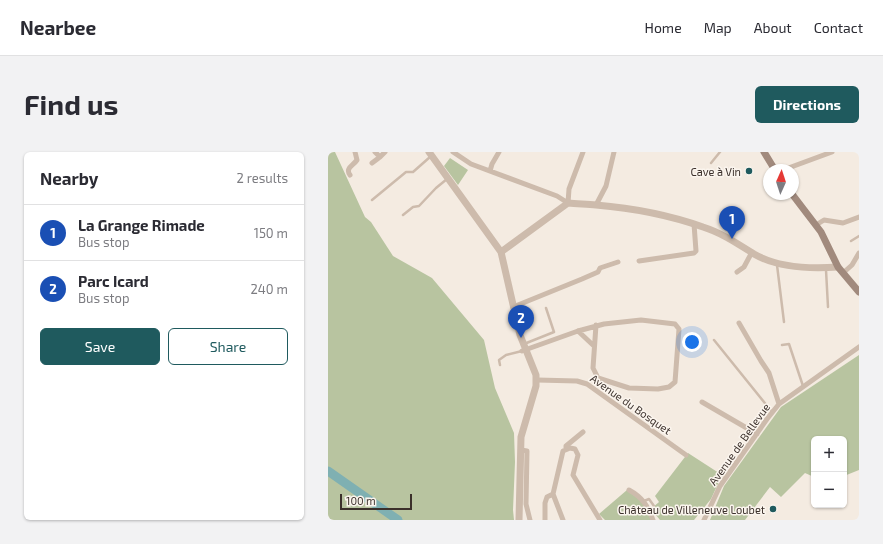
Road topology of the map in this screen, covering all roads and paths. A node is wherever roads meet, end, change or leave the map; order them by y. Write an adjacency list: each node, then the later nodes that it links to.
1 (355, 152): 19 (street)
2 (375, 152): 13 (street)
3 (385, 152): 13 (street)
4 (453, 152): 12 (street)
5 (499, 152): 18 (street)
6 (583, 152): 23 (street)
7 (614, 152): 24 (street)
8 (720, 152): 15 (lane)
9 (764, 152): 16 (main road)
10 (832, 152): 17 (street)
11 (431, 154): 20 (street); 21 (lane)
12 (460, 154): 18 (street)
13 (380, 157): 14 (street)
14 (372, 163)
15 (711, 163)
16 (771, 164)
17 (799, 164)
18 (490, 171): 23 (street)
19 (350, 176)
20 (449, 178): 25 (lane); 31 (street)
21 (372, 200)
22 (797, 200): 28 (main road)
23 (568, 203): 24 (street); 31 (street)
24 (596, 205): 27 (street)
25 (403, 215)
26 (859, 217): 28 (street)
27 (694, 224): 32 (street); 34 (street)
28 (816, 225): 38 (main road)
29 (859, 236): 30 (lane)
30 (851, 241)
31 (501, 252): 41 (street)
32 (752, 252): 36 (street); 39 (street)
33 (859, 254): 38 (street)
34 (639, 261)
35 (618, 262): 41 (street)
36 (777, 263): 37 (street); 44 (lane)
37 (825, 268): 38 (street); 42 (lane)
38 (840, 270): 40 (main road)
39 (737, 272)
40 (859, 292)
41 (513, 307): 52 (street)
42 (828, 307)
43 (546, 308): 52 (lane)
44 (784, 322)
45 (739, 323): 57 (street)
46 (596, 325): 47 (street); 50 (street); 50 (street)
47 (578, 330): 50 (street); 52 (street)
48 (714, 340): 58 (lane)
49 (782, 345): 55 (lane)
50 (594, 346)
51 (859, 347): 55 (street, Avenue de Bellevue)
52 (524, 349): 53 (lane); 54 (street)
53 (500, 365)
54 (537, 380): 62 (street); 63 (street, Avenue du Bosquet)
55 (803, 387): 57 (street, Avenue de Bellevue)
56 (702, 402): 60 (street)
57 (779, 404): 58 (street, Avenue de Bellevue)
58 (772, 412): 60 (street, Avenue de Bellevue)
59 (583, 432): 61 (street)
60 (757, 434): 74 (street, Avenue de Bellevue)
61 (566, 449): 65 (street); 72 (street)
62 (520, 450): 68 (street); 69 (street)
63 (686, 455)
64 (629, 490): 66 (street)
65 (552, 494): 70 (street); 71 (street)
66 (644, 501): 67 (lane); 73 (street)
67 (654, 506)
68 (519, 520)
69 (530, 520)
70 (545, 520)
71 (563, 520)
72 (600, 520)
73 (654, 520)
74 (704, 520)

